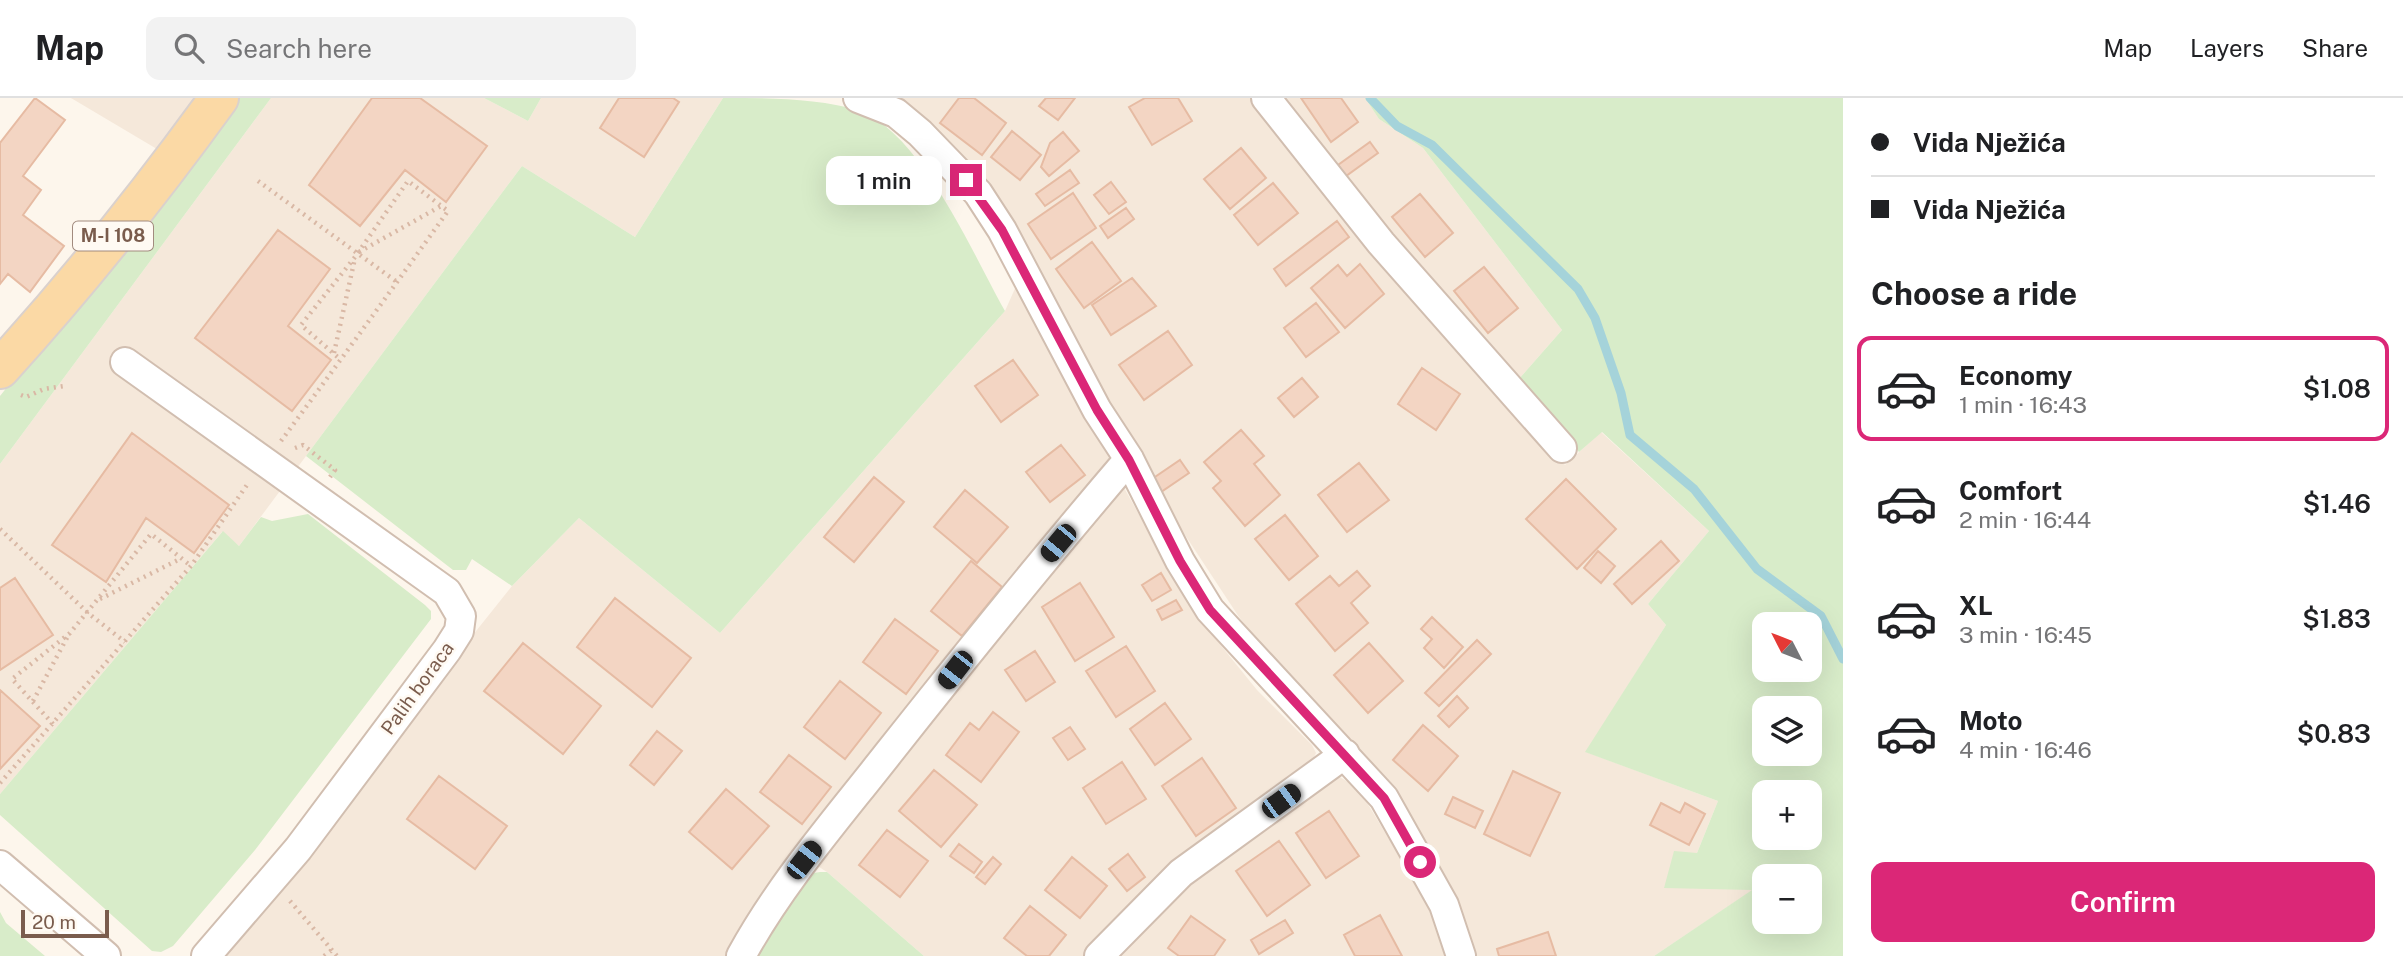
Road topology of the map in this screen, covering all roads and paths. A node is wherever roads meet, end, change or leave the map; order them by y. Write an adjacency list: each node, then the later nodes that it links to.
1 (219, 98): 11 (main road, M-I 108)
2 (858, 98): 16 (street)
3 (1266, 98): 14 (street)
4 (258, 181): 6 (path)
5 (441, 206): 6 (path); 6 (path); 7 (path)
6 (357, 254): 7 (path); 8 (path); 8 (path)
7 (397, 282): 9 (path)
8 (334, 353): 9 (path)
9 (341, 360): 13 (path)
10 (125, 362): 31 (street, Palih boraca)
11 (7, 380): 12 (path)
12 (64, 386)
13 (278, 444)
14 (1562, 448)
15 (294, 449): 18 (path)
16 (1129, 460): 28 (street); 37 (street)
17 (254, 474): 21 (path)
18 (329, 477)
19 (0, 529): 23 (path)
20 (180, 559): 21 (path); 22 (path); 22 (path)
21 (191, 566): 25 (path)
22 (96, 601): 23 (path)
23 (88, 613): 24 (path); 25 (path)
24 (70, 633): 26 (path); 26 (path)
25 (125, 642): 27 (path)
26 (33, 701): 27 (path)
27 (52, 724): 29 (path)
28 (1345, 754): 38 (street); 39 (street)
29 (0, 783)
30 (0, 864): 33 (street)
31 (272, 879): 32 (path); 34 (street, Palih boraca)
32 (332, 950): 35 (path); 36 (path)
33 (106, 956)
34 (206, 956)
35 (324, 956)
36 (337, 956)
37 (741, 956)
38 (1099, 956)
39 (1461, 956)

